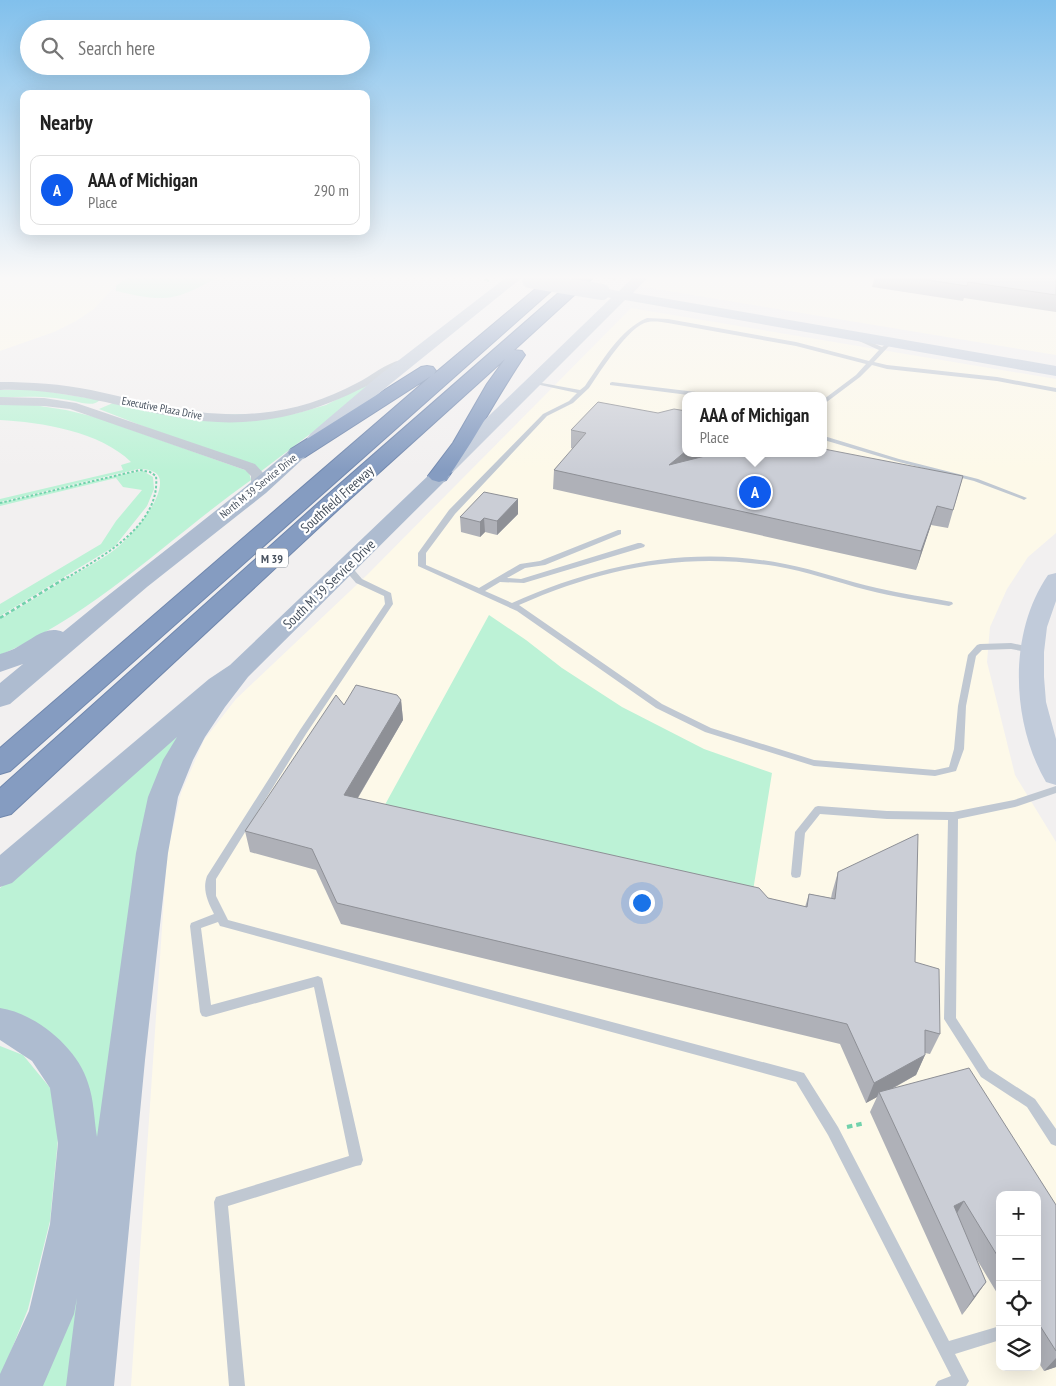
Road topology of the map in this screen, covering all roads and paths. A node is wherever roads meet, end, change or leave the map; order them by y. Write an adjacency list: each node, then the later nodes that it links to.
1 (435, 341): 15 (street, North M 39 Service Drive)
2 (477, 341): 29 (highway)
3 (483, 341): 48 (highway, Southfield Freeway / M 39)
4 (516, 341): 51 (highway, Southfield Freeway / M 39)
5 (528, 341): 30 (highway)
6 (575, 341): 19 (street, South M 39 Service Drive)
7 (622, 341): 23 (lane)
8 (778, 341): 16 (lane)
9 (863, 341): 14 (lane)
10 (881, 341): 13 (street)
11 (934, 341): 12 (street)
12 (950, 345): 13 (street); 17 (street); 18 (street)
13 (911, 346): 14 (lane)
14 (882, 349): 16 (lane)
15 (414, 356): 25 (street, Executive Plaza Drive); 29 (street, North M 39 Service Drive)
16 (870, 362): 22 (lane); 27 (lane)
17 (1056, 366)
18 (1056, 371)
19 (533, 382): 23 (lane); 30 (street, South M 39 Service Drive)
20 (612, 384): 24 (lane)
21 (0, 386): 25 (street, Executive Plaza Drive)
22 (1056, 390)
23 (582, 392): 40 (lane)
24 (682, 392)
25 (107, 396): 26 (street, Executive Plaza Drive)
26 (4, 400): 31 (street, Executive Plaza Drive)
27 (827, 400)
28 (827, 439): 32 (lane)
29 (298, 453): 31 (main road, North M 39 Service Drive)
30 (439, 476): 36 (main road, South M 39 Service Drive)
31 (258, 488): 39 (main road, North M 39 Service Drive)
32 (1024, 498)
33 (0, 503): 43 (path)
34 (618, 532): 37 (lane)
35 (641, 545): 37 (lane)
36 (347, 567): 46 (main road, South M 39 Service Drive); 55 (lane)
37 (497, 580): 40 (lane)
38 (1056, 580): 44 (street)
39 (138, 582): 45 (main road); 47 (main road, North M 39 Service Drive)
40 (479, 591): 42 (lane)
41 (949, 604): 42 (lane)
42 (513, 606): 44 (lane)
43 (0, 618)
44 (1032, 650): 49 (street)
45 (0, 664)
46 (239, 672): 53 (main road, South M 39 Service Drive); 63 (main road)
47 (0, 698)
48 (0, 764)
49 (1056, 775)
50 (1056, 789): 52 (lane)
51 (0, 806)
52 (953, 816): 54 (lane); 59 (lane)
53 (0, 874)
54 (796, 874)
55 (221, 916): 61 (lane); 64 (lane)
56 (0, 1024): 62 (main road)
57 (865, 1123): 58 (path)
58 (845, 1128)
59 (1056, 1140)
60 (996, 1334): 61 (lane)
61 (945, 1350): 65 (lane)
62 (19, 1386)
63 (90, 1386)
64 (238, 1386)
65 (943, 1386)

